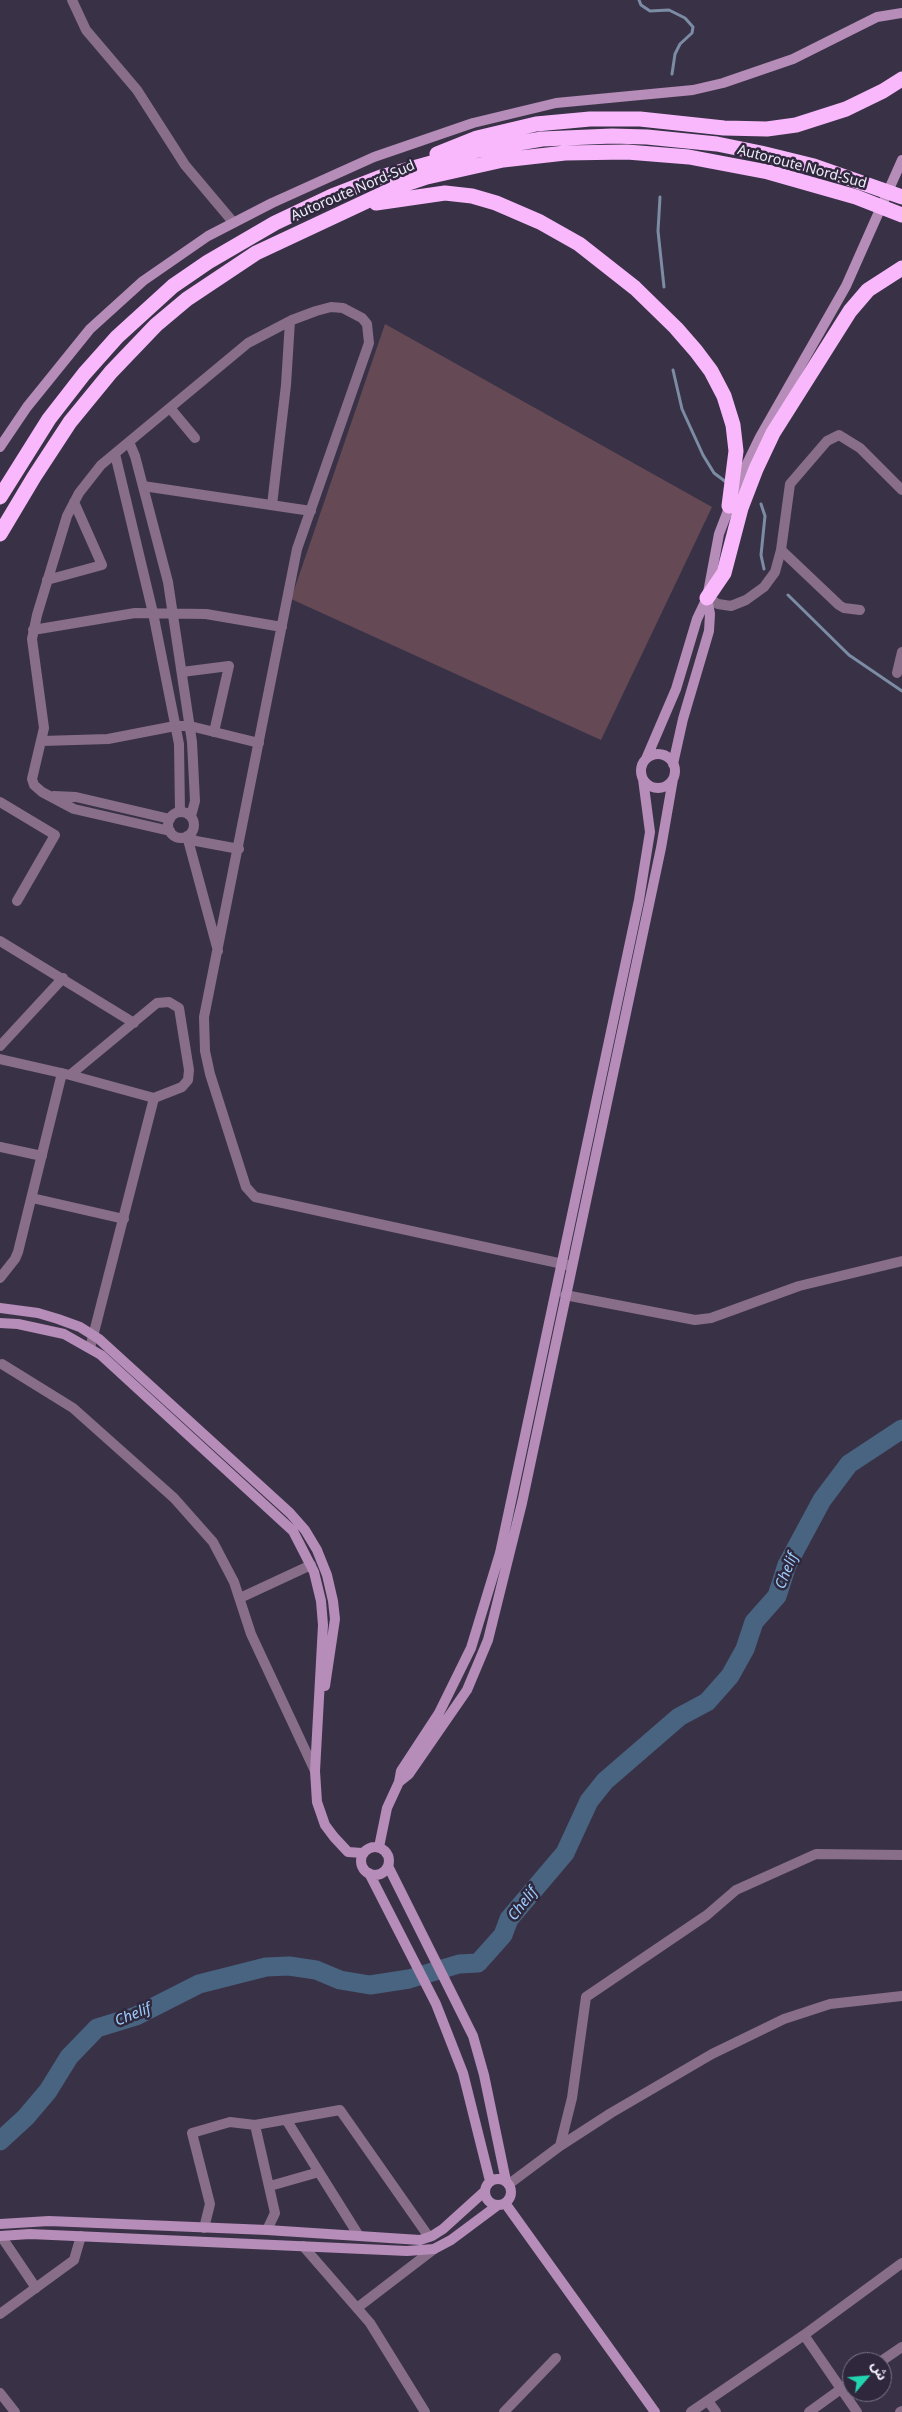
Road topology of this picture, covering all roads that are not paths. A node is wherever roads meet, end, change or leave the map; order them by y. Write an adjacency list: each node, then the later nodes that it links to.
1 (72, 0): 9 (street)
2 (902, 14): 9 (main road)
3 (902, 78): 5 (highway)
4 (902, 160): 22 (main road)
5 (410, 169): 6 (highway, Autoroute Nord-Sud); 19 (highway, Autoroute Nord-Sud)
6 (902, 197)
7 (351, 207): 8 (highway, Autoroute Nord-Sud); 22 (highway); 24 (highway, Autoroute Nord-Sud)
8 (902, 215)
9 (233, 222): 15 (main road)
10 (902, 268): 27 (highway)
11 (290, 321): 12 (street); 21 (street); 23 (street)
12 (170, 408): 13 (street); 14 (street)
13 (195, 438)
14 (129, 442): 16 (street); 17 (street)
15 (0, 447)
16 (115, 454): 20 (street); 29 (street)
17 (143, 486): 21 (street); 30 (street)
18 (902, 490): 25 (street)
19 (0, 497)
20 (74, 502): 26 (street); 26 (street)
21 (272, 505): 23 (street)
22 (729, 506): 27 (main road)
23 (310, 511): 31 (street)
24 (0, 534)
25 (781, 550): 27 (street); 28 (street)
26 (47, 580): 32 (street)
27 (706, 598): 41 (main road); 42 (main road)
28 (860, 610)
29 (153, 613): 30 (street); 32 (street); 36 (street)
30 (173, 613): 31 (street); 34 (street)
31 (282, 627): 40 (street)
32 (33, 630): 39 (street)
33 (902, 652): 35 (street)
34 (182, 672): 37 (street); 38 (street)
35 (897, 673)
36 (175, 726): 37 (street); 39 (street); 47 (street)
37 (190, 726): 38 (street); 48 (street)
38 (214, 732): 40 (street)
39 (42, 741): 45 (street)
40 (259, 743): 52 (street)
41 (646, 759): 42 (main road); 43 (main road)
42 (673, 764): 44 (main road)
43 (643, 779): 44 (main road); 67 (main road)
44 (673, 779): 67 (main road)
45 (53, 796): 49 (street); 50 (street)
46 (0, 802): 53 (street)
47 (180, 812): 48 (street); 49 (street)
48 (191, 816): 51 (street)
49 (170, 819): 50 (street)
50 (170, 831): 51 (street)
51 (187, 836): 52 (street); 55 (street)
52 (239, 848): 55 (street)
53 (17, 901)
54 (0, 941): 56 (street)
55 (218, 953): 67 (street)
56 (63, 978): 57 (street); 58 (street)
57 (134, 1023): 60 (street); 61 (street)
58 (0, 1046)
59 (0, 1059): 60 (street)
60 (66, 1074): 61 (street); 63 (street)
61 (154, 1098): 65 (street)
62 (0, 1147): 63 (street)
63 (42, 1156): 64 (street)
64 (32, 1198): 65 (street); 68 (street)
65 (124, 1219): 72 (street)
66 (902, 1260): 69 (street)
67 (567, 1265): 69 (main road); 78 (main road)
68 (0, 1278)
69 (565, 1295): 78 (main road)
70 (0, 1308): 72 (main road)
71 (0, 1323): 73 (main road)
72 (94, 1336): 73 (street); 77 (main road)
73 (90, 1348): 75 (main road)
74 (2, 1364): 76 (street)
75 (311, 1565): 76 (street); 77 (main road)
76 (240, 1598): 77 (street)
77 (315, 1771): 80 (main road)
78 (399, 1782): 79 (main road)
79 (379, 1847): 80 (main road); 82 (main road)
80 (362, 1853): 83 (main road)
81 (902, 1855): 87 (street)
82 (388, 1866): 83 (main road); 90 (main road)
83 (369, 1873): 89 (main road)
84 (902, 1996): 87 (street)
85 (287, 2121): 86 (street); 88 (street); 100 (street)
86 (254, 2125): 91 (street); 95 (street)
87 (560, 2146): 90 (street)
88 (319, 2172): 91 (street); 99 (street)
89 (490, 2181): 90 (main road); 92 (main road)
90 (507, 2183): 93 (main road)
91 (270, 2186): 96 (street)
92 (485, 2191): 93 (main road); 100 (main road)
93 (501, 2204): 102 (main road); 115 (main road)
94 (0, 2224): 95 (main road)
95 (204, 2228): 96 (main road)
96 (267, 2230): 99 (main road)
97 (1, 2236): 98 (main road); 104 (street)
98 (81, 2236): 101 (main road); 104 (street)
99 (359, 2236): 100 (main road)
100 (429, 2237)
101 (303, 2246): 102 (main road); 105 (street)
102 (434, 2249): 105 (street)
103 (902, 2263): 107 (street)
104 (36, 2288): 106 (street)
105 (357, 2308): 113 (street)
106 (0, 2314)
107 (804, 2335): 109 (street); 111 (street)
108 (556, 2358): 114 (street)
109 (841, 2388): 118 (street); 119 (street)
110 (0, 2392): 112 (street)
111 (708, 2401): 116 (street); 117 (street)
112 (16, 2412)
113 (425, 2412)
114 (504, 2412)
115 (655, 2412)
116 (691, 2412)
117 (716, 2412)
118 (809, 2412)
119 (857, 2412)

